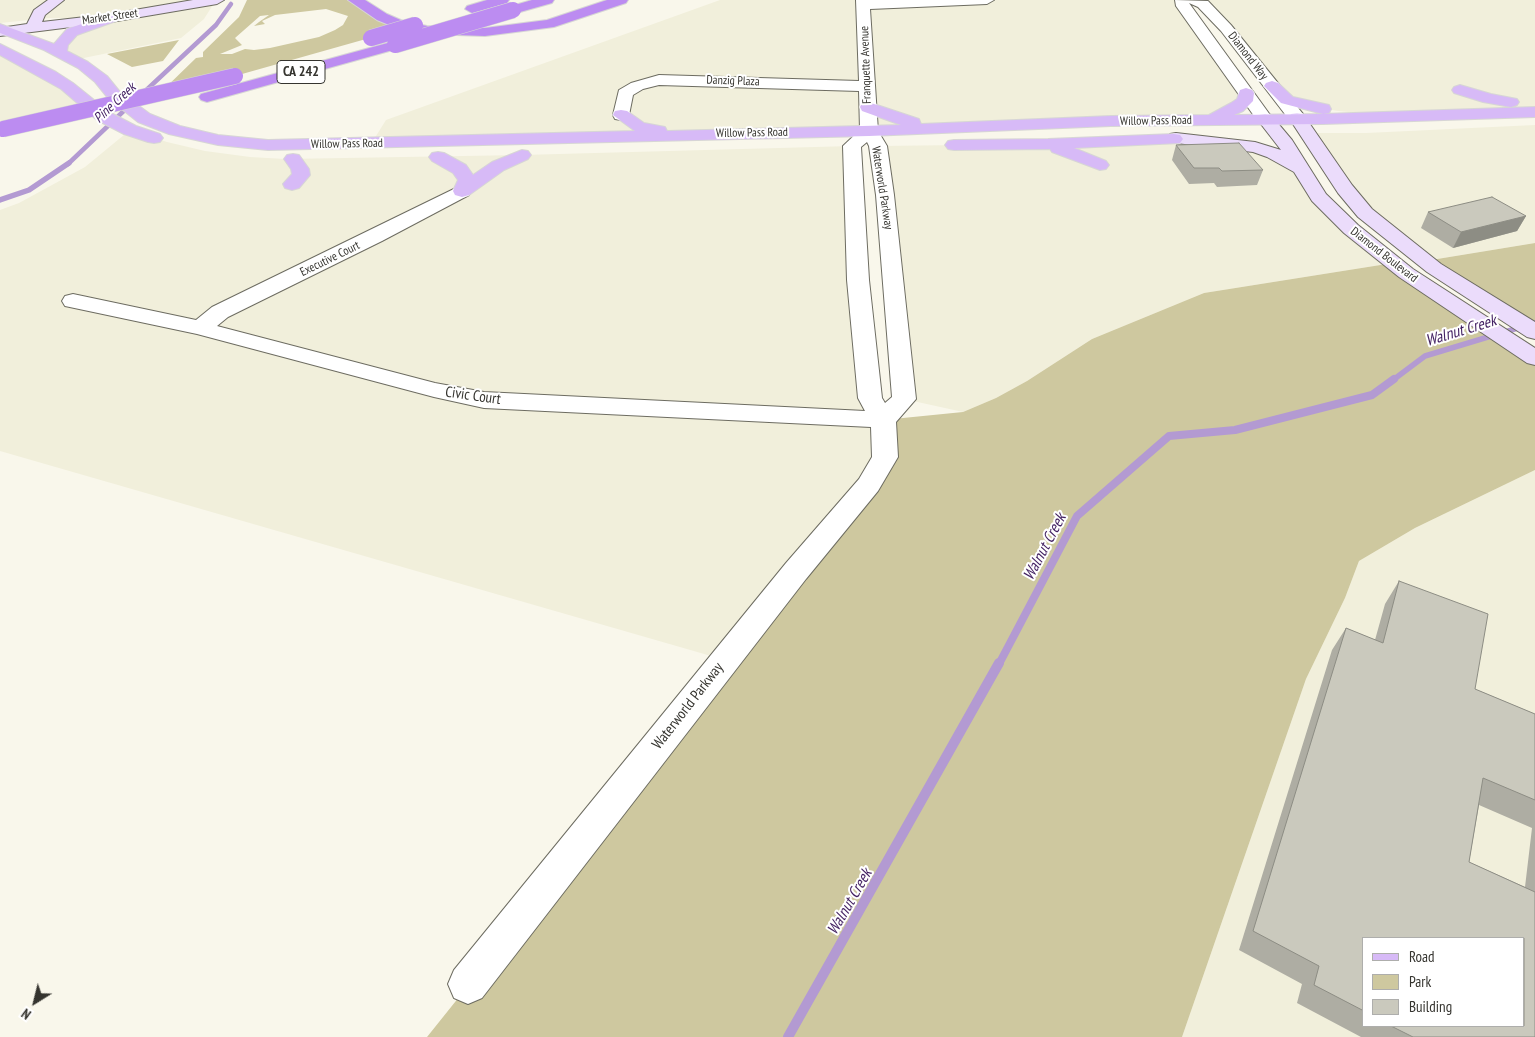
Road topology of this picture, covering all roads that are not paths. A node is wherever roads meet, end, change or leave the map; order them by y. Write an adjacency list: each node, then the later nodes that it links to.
1 (56, 0): 12 (main road)
2 (217, 0): 11 (main road, Market Street)
3 (355, 0): 6 (highway)
4 (502, 0): 32 (highway, CA 242, bridge)
5 (547, 0): 32 (highway, CA 242, bridge)
6 (621, 0)
7 (987, 0): 10 (street)
8 (1182, 0): 19 (street, Diamond Way)
9 (1193, 0): 17 (street, Diamond Way)
10 (863, 3): 16 (street, Franquette Avenue)
11 (111, 18): 12 (main road, Market Street); 15 (main road)
12 (33, 28): 13 (main road, Market Street)
13 (5, 33): 15 (main road, Willow Pass Road)
14 (0, 49): 42 (main road, Willow Pass Road)
15 (59, 53): 33 (main road, Willow Pass Road)
16 (867, 86): 21 (street, Franquette Avenue); 23 (street, Danzig Plaza)
17 (1272, 86): 24 (main road); 25 (street, Diamond Way)
18 (1460, 90): 20 (main road)
19 (1246, 92): 26 (street, Diamond Way); 27 (main road)
20 (1535, 105)
21 (868, 107): 29 (main road); 34 (street, Franquette Avenue)
22 (1535, 112): 24 (main road, Willow Pass Road)
23 (621, 115): 33 (main road)
24 (1389, 116): 25 (main road, Willow Pass Road)
25 (1297, 118): 26 (main road, Willow Pass Road); 31 (main road, Diamond Boulevard)
26 (1265, 119): 27 (main road, Willow Pass Road); 30 (main road, Diamond Boulevard)
27 (1209, 120): 29 (main road, Willow Pass Road)
28 (1535, 125): 31 (main road, Willow Pass Road)
29 (936, 128): 34 (main road, Willow Pass Road)
30 (1277, 133): 31 (main road, Willow Pass Road); 35 (main road, Willow Pass Road); 44 (main road, Diamond Boulevard)
31 (1308, 133): 47 (main road, Diamond Boulevard)
32 (1, 134)
33 (678, 135): 34 (main road, Willow Pass Road)
34 (873, 138): 37 (street, Waterworld Parkway); 38 (main road, Willow Pass Road); 52 (street, Waterworld Parkway)
35 (1176, 138): 36 (main road, Willow Pass Road); 44 (main road)
36 (1048, 144): 39 (main road, Willow Pass Road); 43 (main road)
37 (852, 146): 40 (main road, Willow Pass Road); 52 (street, Waterworld Parkway)
38 (918, 146)
39 (936, 146)
40 (522, 155): 41 (main road, Willow Pass Road); 46 (main road)
41 (438, 157): 42 (main road, Willow Pass Road); 46 (main road)
42 (293, 158): 45 (main road)
43 (1100, 165)
44 (1306, 178): 47 (main road); 51 (main road, Diamond Boulevard)
45 (292, 184)
46 (462, 191): 49 (street, Executive Court)
47 (1374, 220): 50 (main road, Diamond Boulevard)
48 (73, 301): 49 (street, Civic Court)
49 (200, 328): 52 (street, Civic Court)
50 (1535, 332)
51 (1535, 358)
52 (883, 420): 53 (street, Waterworld Parkway)
53 (468, 984)

